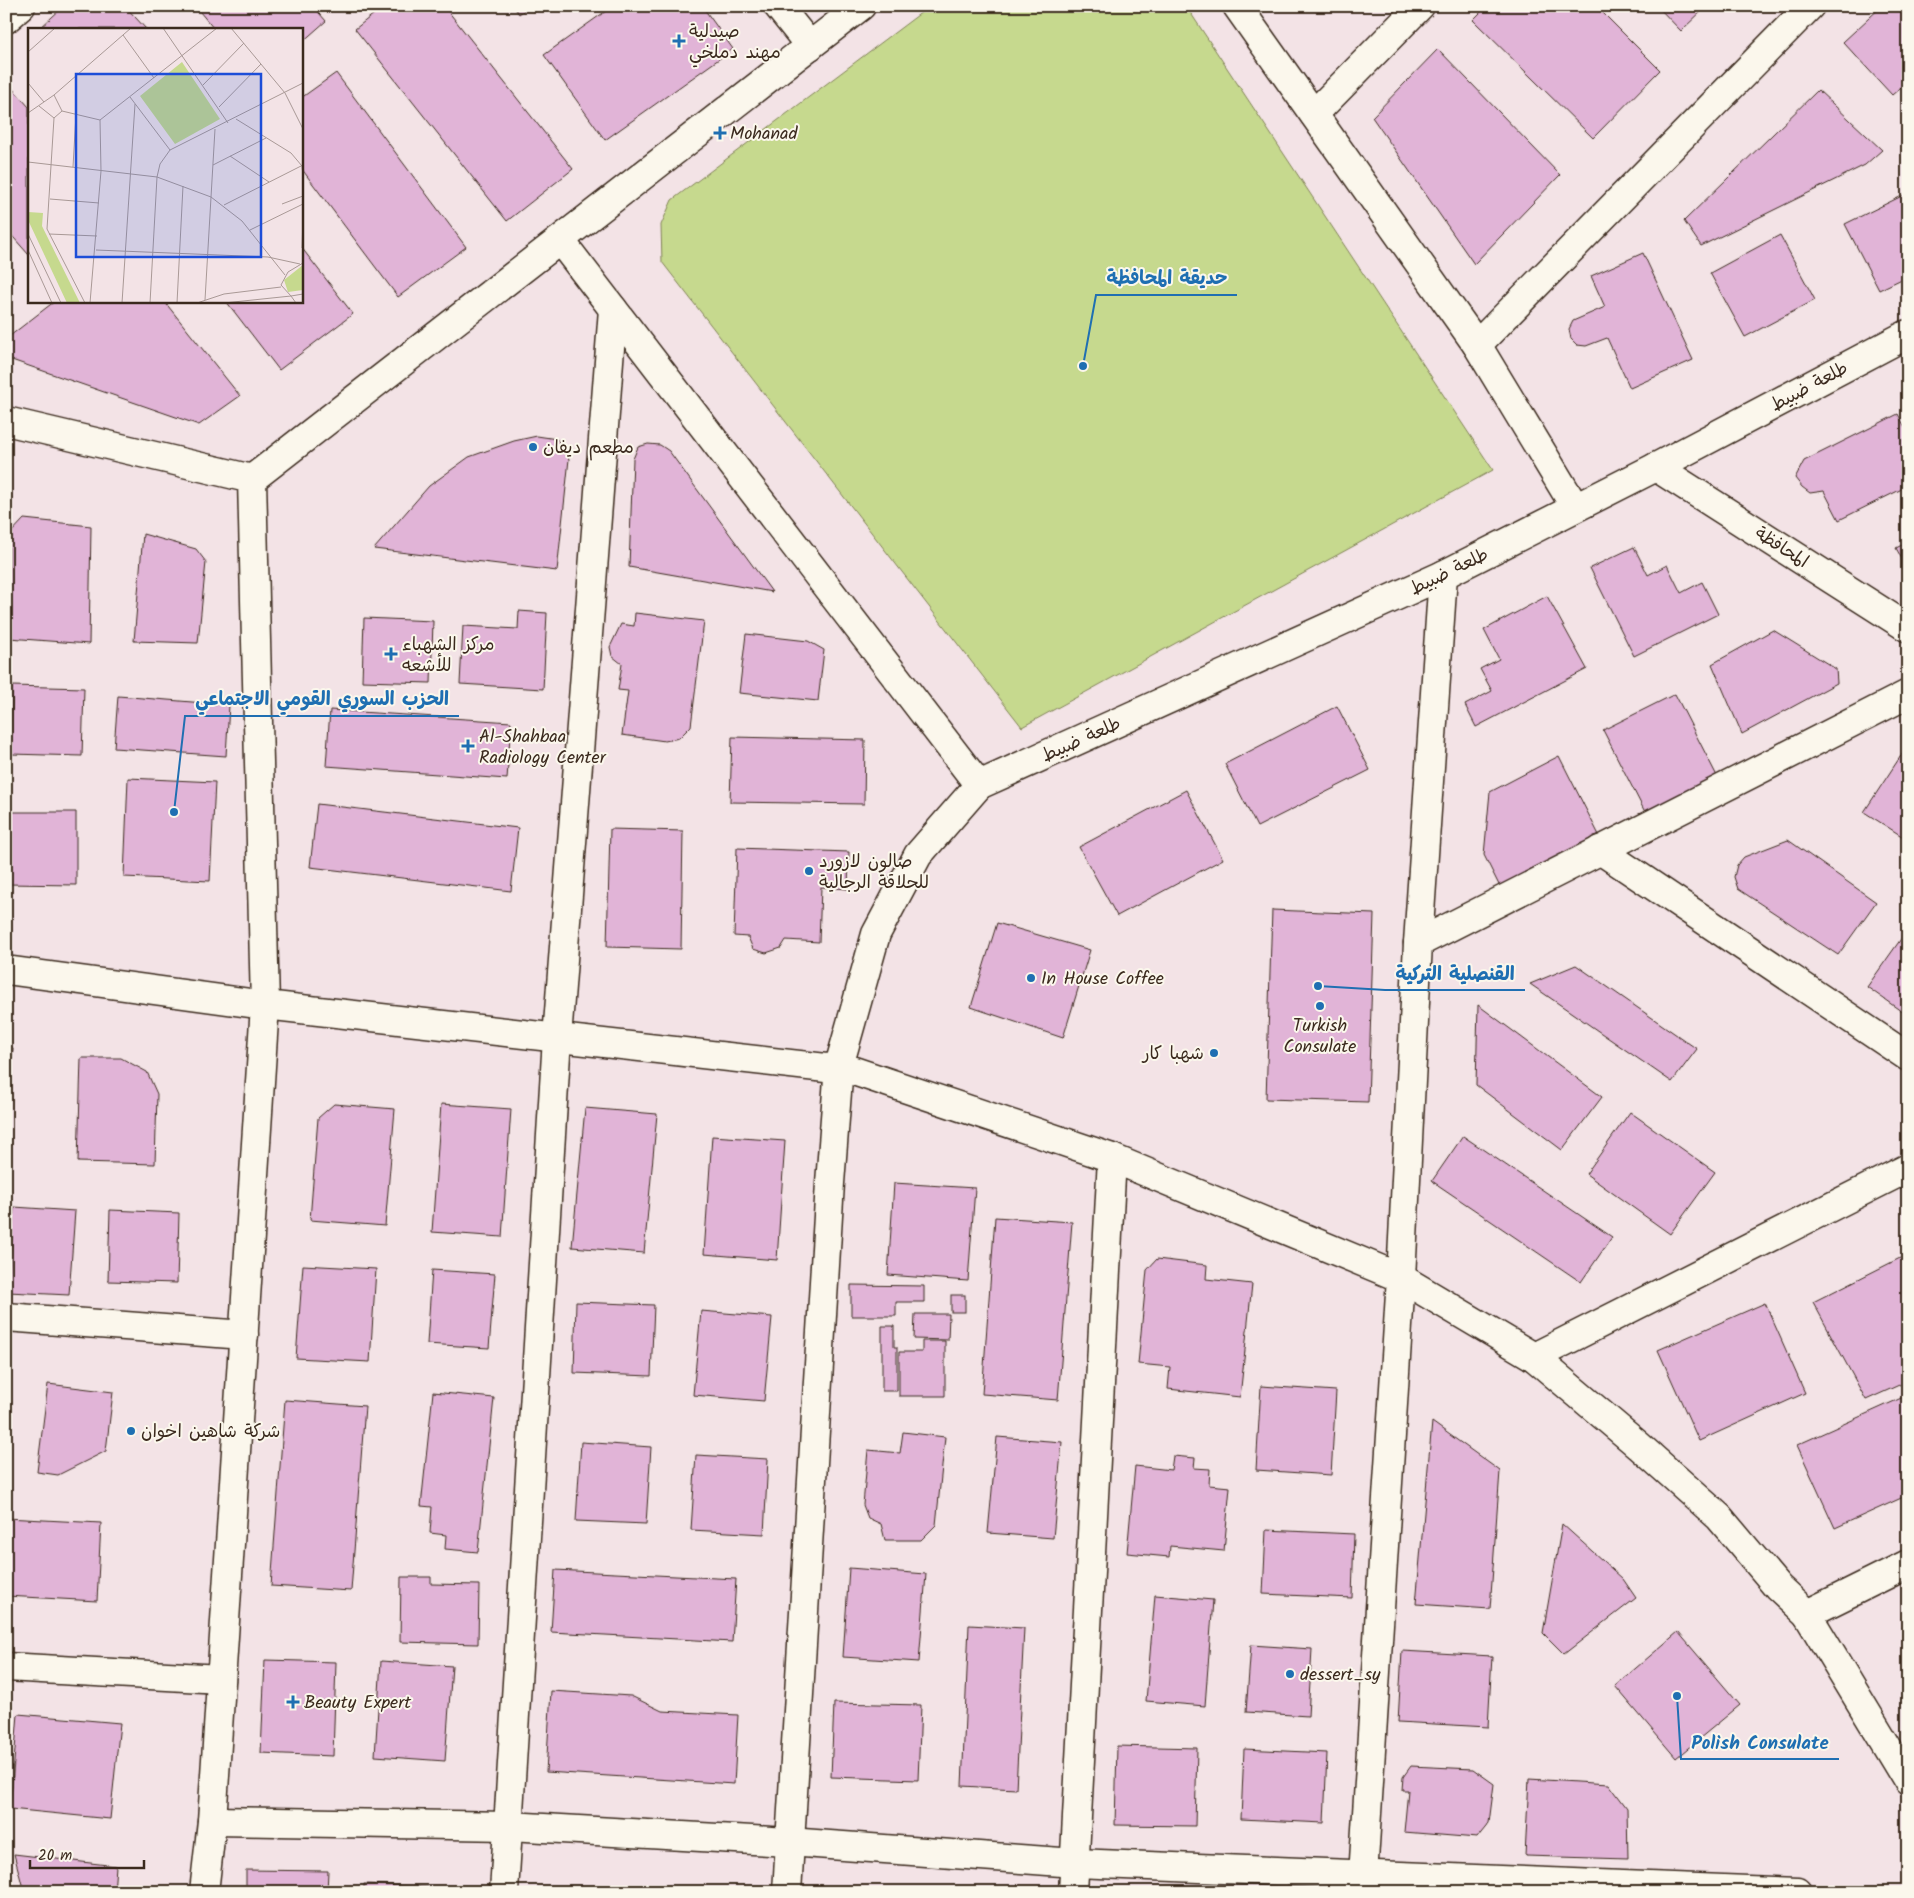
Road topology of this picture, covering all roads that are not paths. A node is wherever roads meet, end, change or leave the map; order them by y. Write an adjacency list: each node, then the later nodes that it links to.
1 (21, 6): 7 (street)
2 (778, 6): 8 (street)
3 (861, 6): 8 (street)
4 (1237, 6): 9 (street)
5 (1420, 6): 9 (street)
6 (1810, 6): 13 (street)
7 (6, 19)
8 (810, 46): 10 (street)
9 (1314, 114): 13 (street)
10 (560, 240): 11 (street); 16 (street)
11 (613, 308): 21 (street); 26 (street)
12 (1908, 334): 15 (street, طلعة ضبيط)
13 (1477, 344): 17 (street)
14 (6, 422): 16 (street)
15 (1656, 467): 17 (street, طلعة ضبيط); 19 (street, المحافظة)
16 (252, 479): 25 (street)
17 (1575, 507): 18 (street, طلعة ضبيط)
18 (1443, 575): 21 (street, طلعة ضبيط); 23 (street)
19 (1908, 628)
20 (1908, 694): 22 (street)
21 (979, 785): 28 (street)
22 (1600, 850): 23 (street); 27 (street)
23 (1418, 943): 31 (street)
24 (6, 970): 25 (street)
25 (265, 1005): 26 (street); 33 (street)
26 (556, 1038): 28 (street); 41 (street)
27 (1908, 1057)
28 (839, 1066): 29 (street); 42 (street)
29 (1112, 1158): 31 (street); 43 (street)
30 (1908, 1168): 34 (street)
31 (1401, 1278): 34 (street); 44 (street)
32 (6, 1317): 33 (street)
33 (244, 1334): 38 (street)
34 (1534, 1357): 36 (street)
35 (1908, 1564): 36 (street)
36 (1807, 1614): 39 (street)
37 (6, 1667): 38 (street)
38 (221, 1679): 40 (street)
39 (1908, 1781)
40 (212, 1821): 41 (street); 45 (street)
41 (509, 1826): 42 (street); 46 (street)
42 (789, 1842): 43 (street); 47 (street)
43 (1075, 1863): 44 (street); 48 (street)
44 (1362, 1884): 49 (street)
45 (204, 1892)
46 (504, 1892)
47 (787, 1892)
48 (1073, 1892)
49 (1798, 1892)

